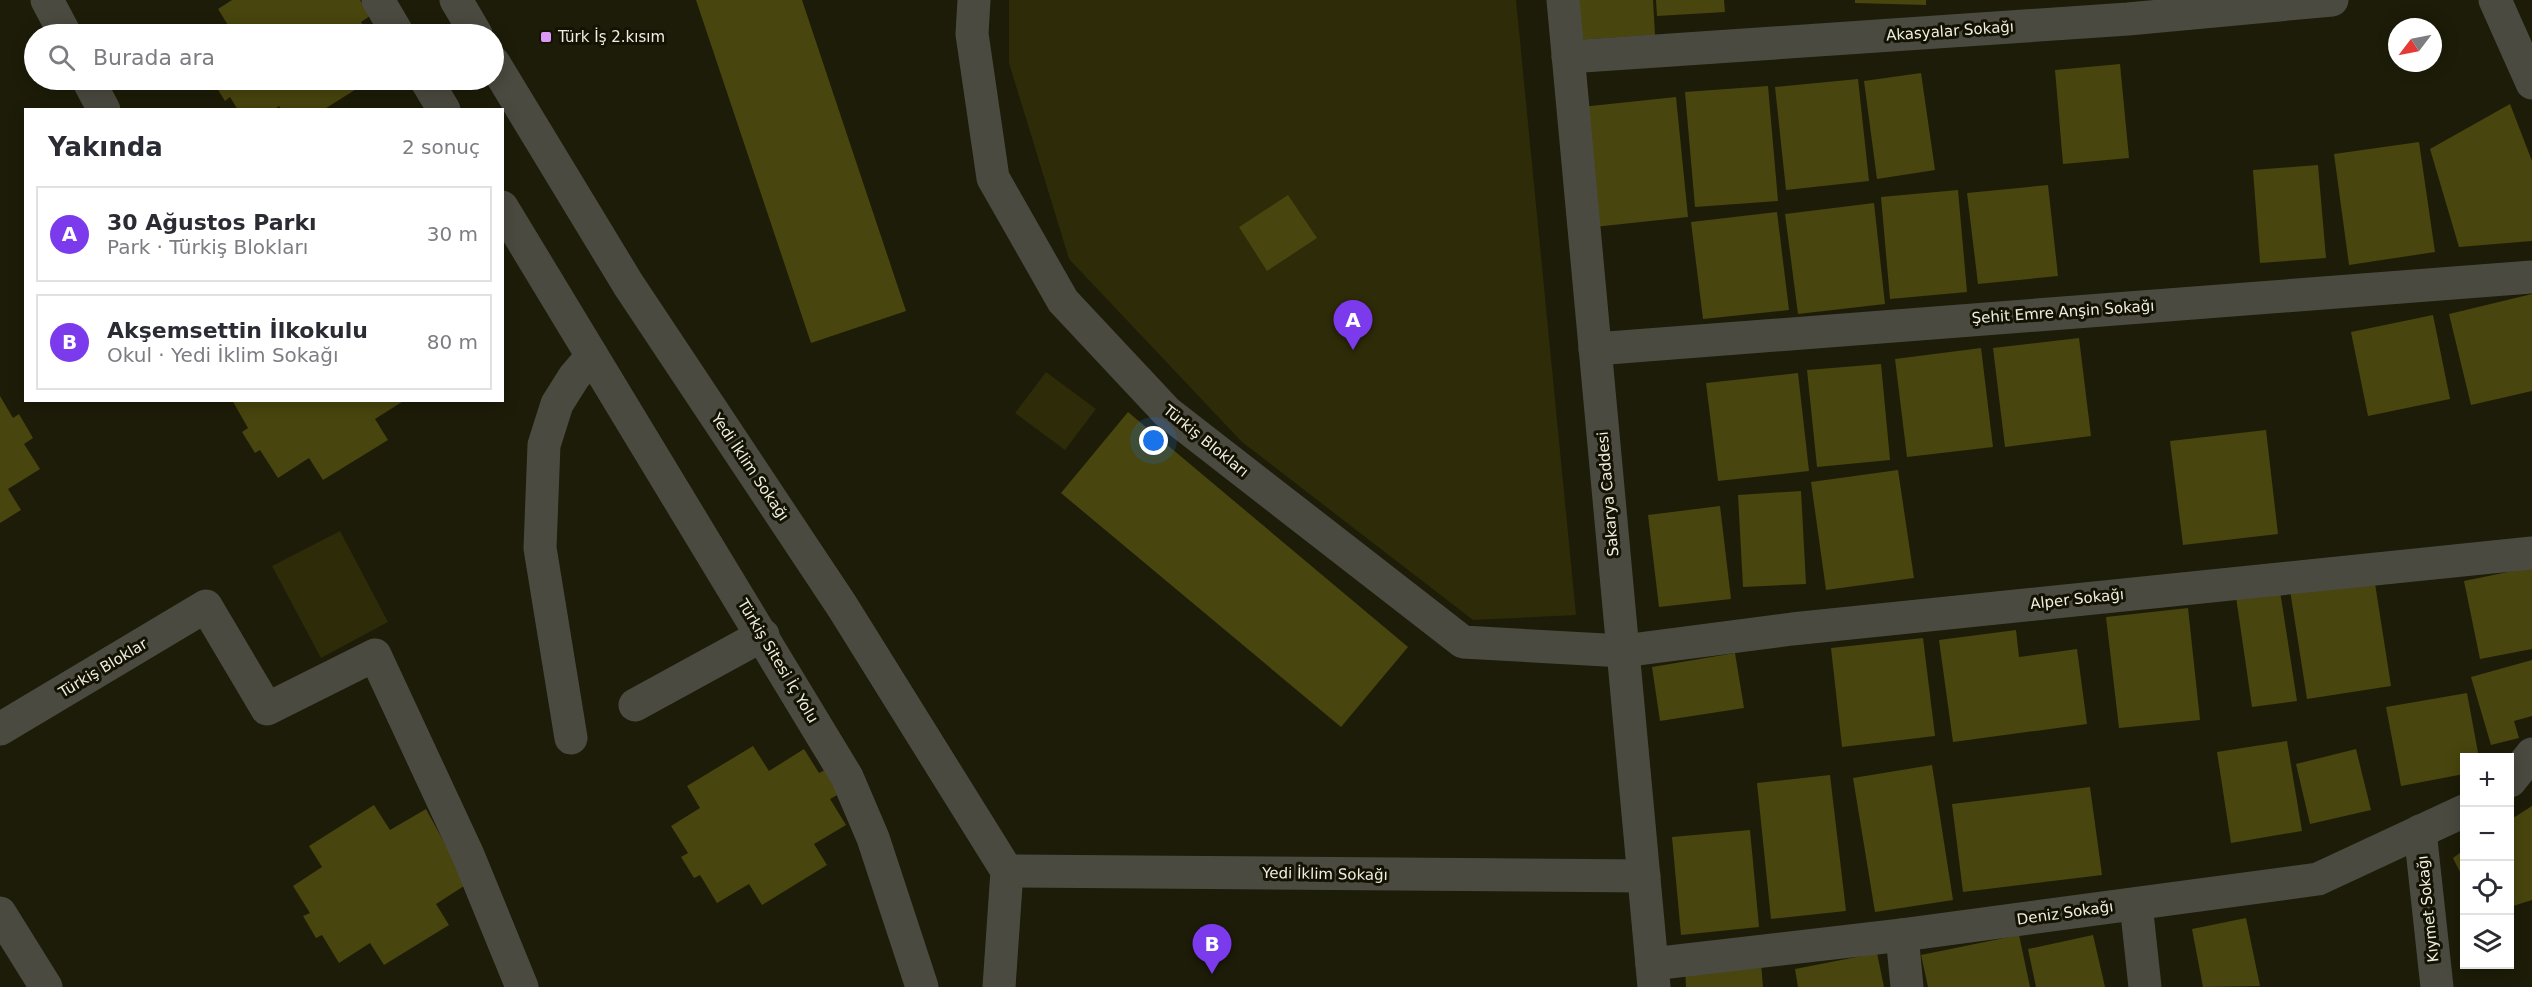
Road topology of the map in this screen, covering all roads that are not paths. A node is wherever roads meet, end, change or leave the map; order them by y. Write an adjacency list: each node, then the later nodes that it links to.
1 (47, 0): 8 (street)
2 (378, 0): 9 (street)
3 (456, 0): 10 (street)
4 (974, 0): 24 (street, Türkiş Blokları)
5 (1563, 0): 11 (street, Sakarya Caddesi)
6 (2332, 0): 11 (street, Akasyalar Sokağı)
7 (2495, 0): 13 (street)
8 (60, 24)
9 (393, 24)
10 (470, 24)
11 (1568, 57): 20 (street, Sakarya Caddesi)
12 (504, 79): 32 (street, Yedi İklim Sokağı)
13 (2532, 83)
14 (93, 90): 16 (street)
15 (432, 90): 17 (street)
16 (103, 108)
17 (443, 108)
18 (504, 210): 21 (street, Türkiş Sitesi İç Yolu)
19 (2532, 277): 20 (street, Şehit Emre Anşin Sokağı)
20 (1595, 348): 24 (street, Sakarya Caddesi)
21 (592, 356): 23 (street, Türkiş Sitesi İç Yolu); 27 (street)
22 (2532, 553): 24 (street, Alper Sokağı)
23 (763, 635): 25 (street); 40 (street, Türkiş Sitesi İç Yolu)
24 (1623, 651): 33 (street, Sakarya Caddesi)
25 (635, 705)
26 (0, 729): 39 (street, Türkiş Bloklar)
27 (571, 738)
28 (2532, 754): 29 (street)
29 (2514, 776)
30 (2460, 813): 31 (street, Deniz Sokağı)
31 (2420, 831): 34 (street, Deniz Sokağı); 44 (street, Kıymet Sokağı)
32 (1007, 871): 33 (street, Yedi İklim Sokağı); 41 (street)
33 (1644, 876): 37 (street, Sakarya Caddesi)
34 (2136, 904): 36 (street, Deniz Sokağı); 43 (street)
35 (0, 913): 38 (street)
36 (1902, 935): 37 (street, Deniz Sokağı); 42 (street)
37 (1653, 975)
38 (45, 987)
39 (522, 987)
40 (922, 987)
41 (999, 987)
42 (1906, 987)
43 (2145, 987)
44 (2437, 987)

